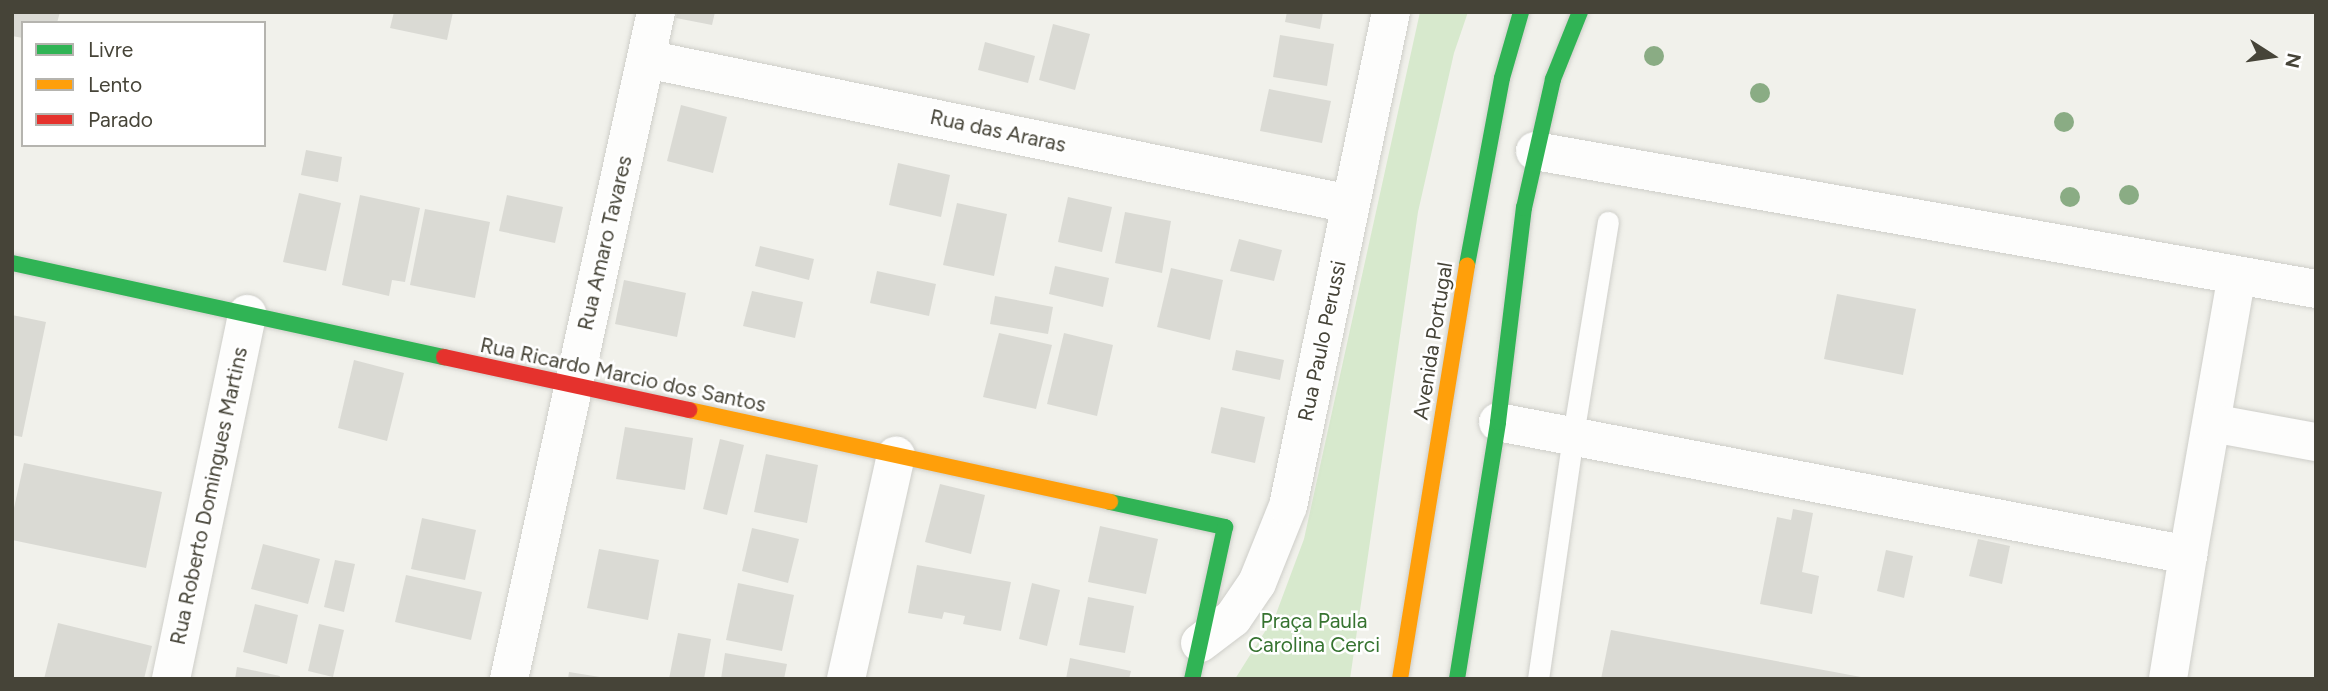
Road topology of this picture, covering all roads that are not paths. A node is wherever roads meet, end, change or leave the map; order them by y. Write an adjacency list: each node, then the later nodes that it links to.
1 (656, 12): 5 (street, Rua Amaro Tavares)
2 (1391, 12): 7 (street, Rua Paulo Perussi)
3 (1521, 12): 24 (street, Avenida Portugal)
4 (1580, 12): 6 (street)
5 (646, 59): 7 (street, Rua das Araras); 13 (street, Rua Amaro Tavares)
6 (1535, 151): 10 (street); 14 (street)
7 (1350, 204): 20 (street, Rua Paulo Perussi)
8 (1608, 222): 16 (lane)
9 (12, 263): 12 (street, Rua Ricardo Marcio dos Santos)
10 (2237, 275): 11 (street); 15 (street)
11 (2316, 289)
12 (247, 314): 13 (street, Rua Ricardo Marcio dos Santos); 21 (street, Rua Roberto Domingues Martins)
13 (573, 385): 18 (street, Rua Ricardo Marcio dos Santos); 22 (street, Rua Amaro Tavares)
14 (1498, 422): 16 (street); 25 (street)
15 (2212, 423): 17 (street); 19 (street)
16 (1573, 435): 19 (street); 26 (lane)
17 (2316, 442)
18 (896, 456): 20 (street, Rua Ricardo Marcio dos Santos); 23 (street)
19 (2188, 555): 27 (street)
20 (1196, 661)
21 (171, 679)
22 (509, 679)
23 (846, 679)
24 (1401, 679)
25 (1457, 679)
26 (1538, 679)
27 (2168, 679)

